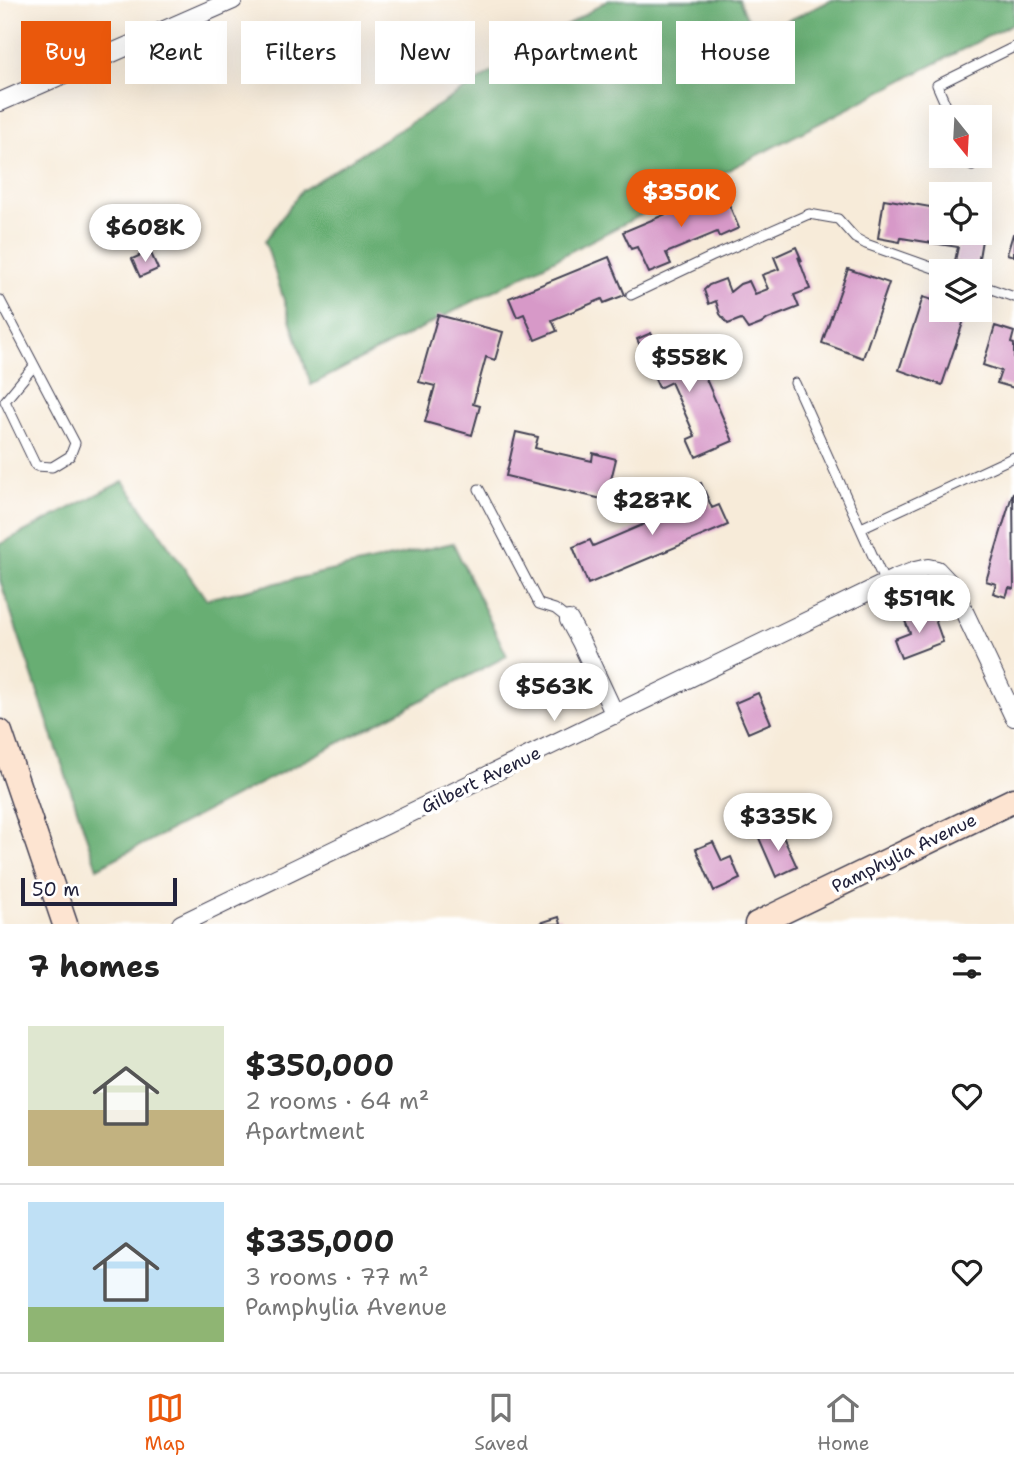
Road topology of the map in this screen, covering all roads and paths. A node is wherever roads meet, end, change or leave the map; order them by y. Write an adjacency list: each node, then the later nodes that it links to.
1 (233, 0): 3 (street)
2 (1014, 47): 4 (lane)
3 (0, 102)
4 (946, 105)
5 (929, 266): 7 (lane)
6 (992, 289): 8 (lane)
7 (631, 295)
8 (1014, 296)
9 (0, 300): 10 (lane)
10 (34, 366): 10 (lane)
11 (795, 383): 14 (lane)
12 (1014, 457): 14 (lane)
13 (479, 489): 16 (lane)
14 (861, 528): 15 (lane)
15 (886, 583): 17 (street, Gilbert Avenue); 18 (street, Gilbert Avenue)
16 (569, 620): 17 (street)
17 (615, 715): 22 (street, Gilbert Avenue)
18 (1014, 718)
19 (0, 732): 21 (street)
20 (1014, 800): 23 (street, Pamphylia Avenue)
21 (65, 924)
22 (181, 924)
23 (757, 924)

